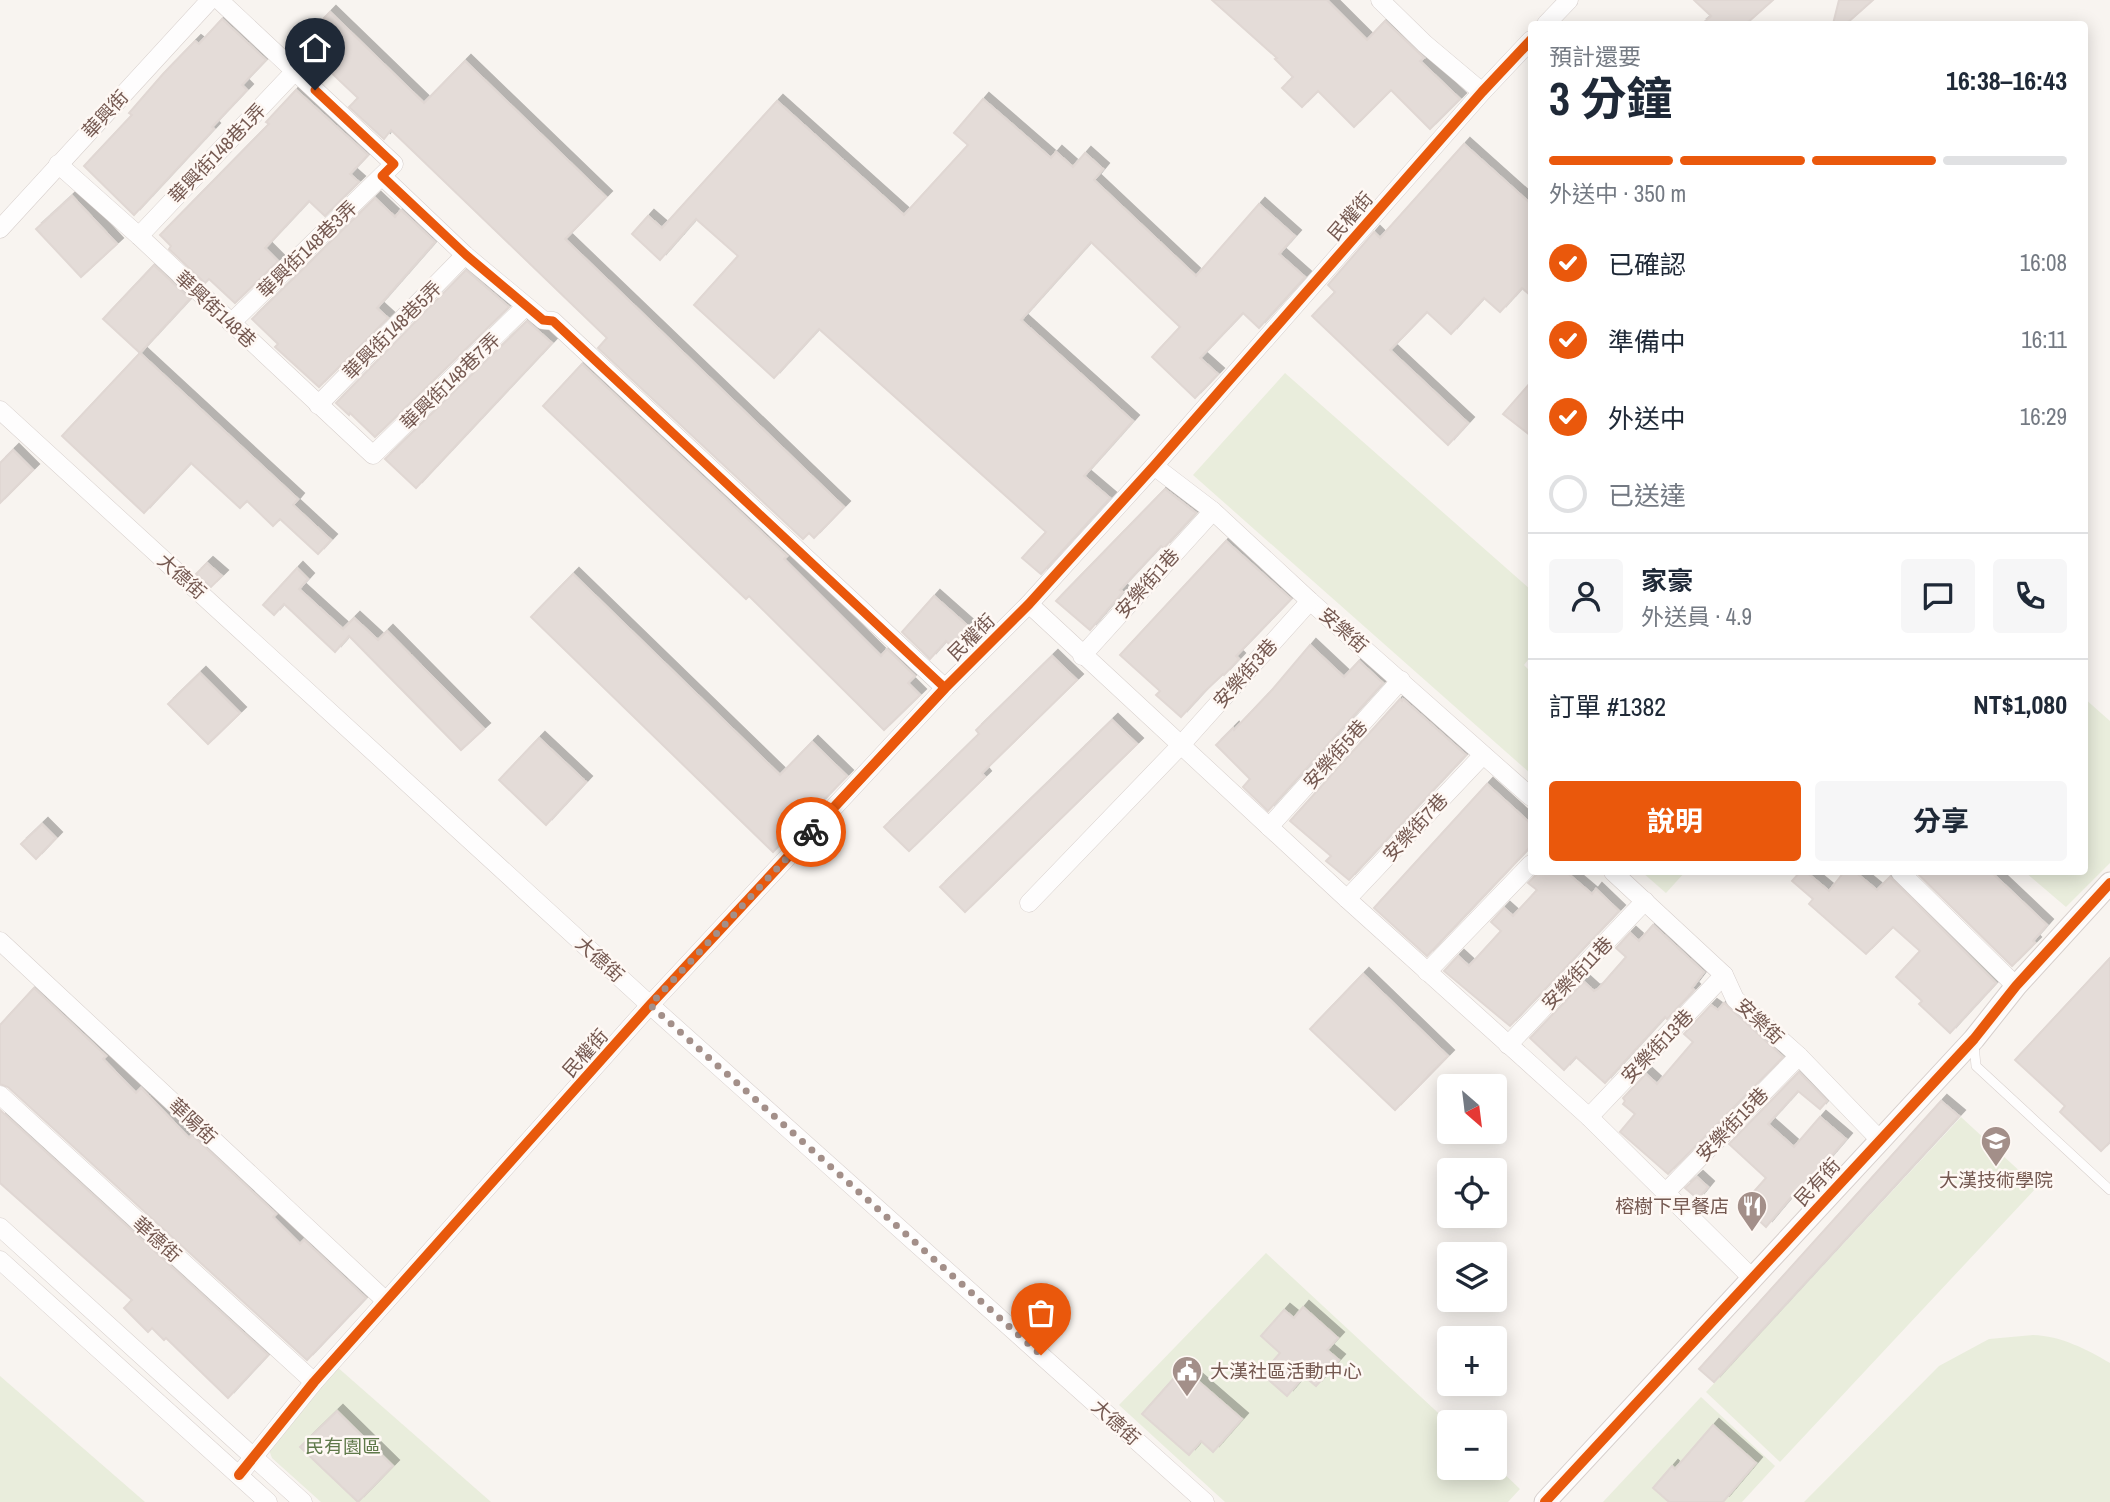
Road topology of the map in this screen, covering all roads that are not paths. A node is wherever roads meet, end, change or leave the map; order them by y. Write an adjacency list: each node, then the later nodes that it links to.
1 (210, 0): 9 (street, 華興街)
2 (219, 0): 7 (street)
3 (1380, 0): 8 (street)
4 (1569, 0): 5 (street)
5 (1549, 21)
6 (1528, 43): 8 (street, 民權街)
7 (295, 71): 10 (street); 12 (street, 華興街148巷1弄)
8 (1482, 92): 19 (street, 民權街)
9 (58, 164): 11 (street, 華興街); 12 (street, 華興街148巷)
10 (382, 176): 13 (street); 15 (street, 華興街148巷3弄)
11 (0, 229)
12 (138, 236): 15 (street, 華興街148巷)
13 (466, 255): 14 (street); 16 (street, 華興街148巷5弄)
14 (526, 306): 18 (street, 華興街148巷7弄); 25 (street)
15 (232, 323): 16 (street, 華興街148巷)
16 (318, 405): 18 (street, 華興街148巷)
17 (0, 410): 41 (street, 大德街)
18 (373, 456)
19 (1154, 466): 20 (street, 安樂街); 22 (street, 民權街)
20 (1213, 510): 21 (street, 安樂街); 23 (street, 安樂街1巷)
21 (1310, 601): 24 (street, 安樂街); 26 (street, 安樂街3巷)
22 (1029, 604): 23 (street); 25 (street, 民權街)
23 (1082, 656): 26 (street)
24 (1401, 680): 27 (street, 安樂街); 29 (street, 安樂街5巷)
25 (945, 688): 41 (street, 民權街)
26 (1180, 746): 29 (street); 36 (street, 安樂街3巷)
27 (1483, 755): 28 (street, 安樂街); 34 (street, 安樂街7巷)
28 (1528, 794)
29 (1269, 827): 34 (street)
30 (1528, 867): 38 (street)
31 (1616, 875): 35 (street, 安樂街)
32 (1903, 875): 40 (street)
33 (2110, 883): 40 (street, 民有街)
34 (1347, 899): 38 (street)
35 (1645, 901): 39 (street, 安樂街); 43 (street, 安樂街11巷)
36 (1029, 903)
37 (3, 950): 53 (street, 華陽街)
38 (1427, 972): 43 (street)
39 (1724, 975): 44 (street, 安樂街); 46 (street, 安樂街13巷)
40 (2016, 986): 42 (street, 民有街)
41 (650, 1005): 53 (street, 民權街); 59 (street, 大德街)
42 (1974, 1039): 47 (street, 民有街); 48 (lane)
43 (1508, 1045): 46 (street)
44 (1799, 1056): 47 (street, 安樂街); 49 (street, 安樂街15巷)
45 (0, 1095): 54 (street, 華德街)
46 (1589, 1117): 49 (street)
47 (1880, 1140): 52 (street, 民有街)
48 (2110, 1190)
49 (1666, 1192): 52 (street)
50 (0, 1227): 55 (street)
51 (0, 1260): 56 (street)
52 (1752, 1278): 60 (street, 民有街)
53 (386, 1301): 54 (street, 民權街)
54 (314, 1382): 55 (street, 民權街)
55 (255, 1457): 56 (street, 民權街); 58 (street)
56 (239, 1475): 57 (street)
57 (268, 1502)
58 (303, 1502)
59 (1205, 1502)
60 (1545, 1502)

